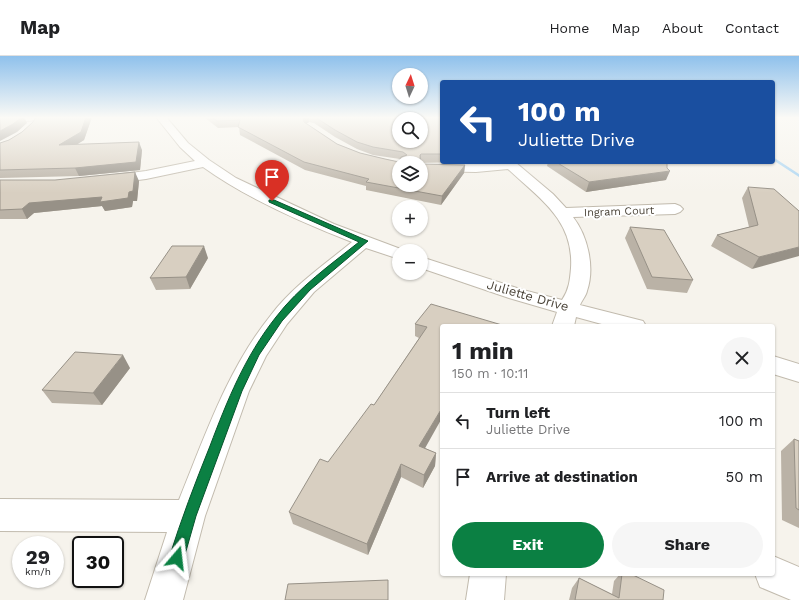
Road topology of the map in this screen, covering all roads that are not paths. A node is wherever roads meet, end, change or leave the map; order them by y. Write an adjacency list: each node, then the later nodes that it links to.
1 (182, 142): 2 (street)
2 (206, 163): 6 (street); 9 (street)
3 (502, 164): 5 (street)
4 (510, 164): 8 (street)
5 (428, 167)
6 (91, 181)
7 (675, 209): 8 (street, Ingram Court)
8 (563, 213): 12 (street)
9 (364, 241): 10 (street); 17 (street)
10 (392, 251)
11 (428, 264): 12 (street, Juliette Drive)
12 (566, 316): 13 (street, Juliette Drive)
13 (621, 324)
14 (775, 367): 15 (street)
15 (799, 373)
16 (0, 515): 17 (street)
17 (189, 516): 21 (street)
18 (775, 575): 20 (street)
19 (488, 576): 22 (street)
20 (799, 585)
21 (164, 600)
22 (485, 600)

